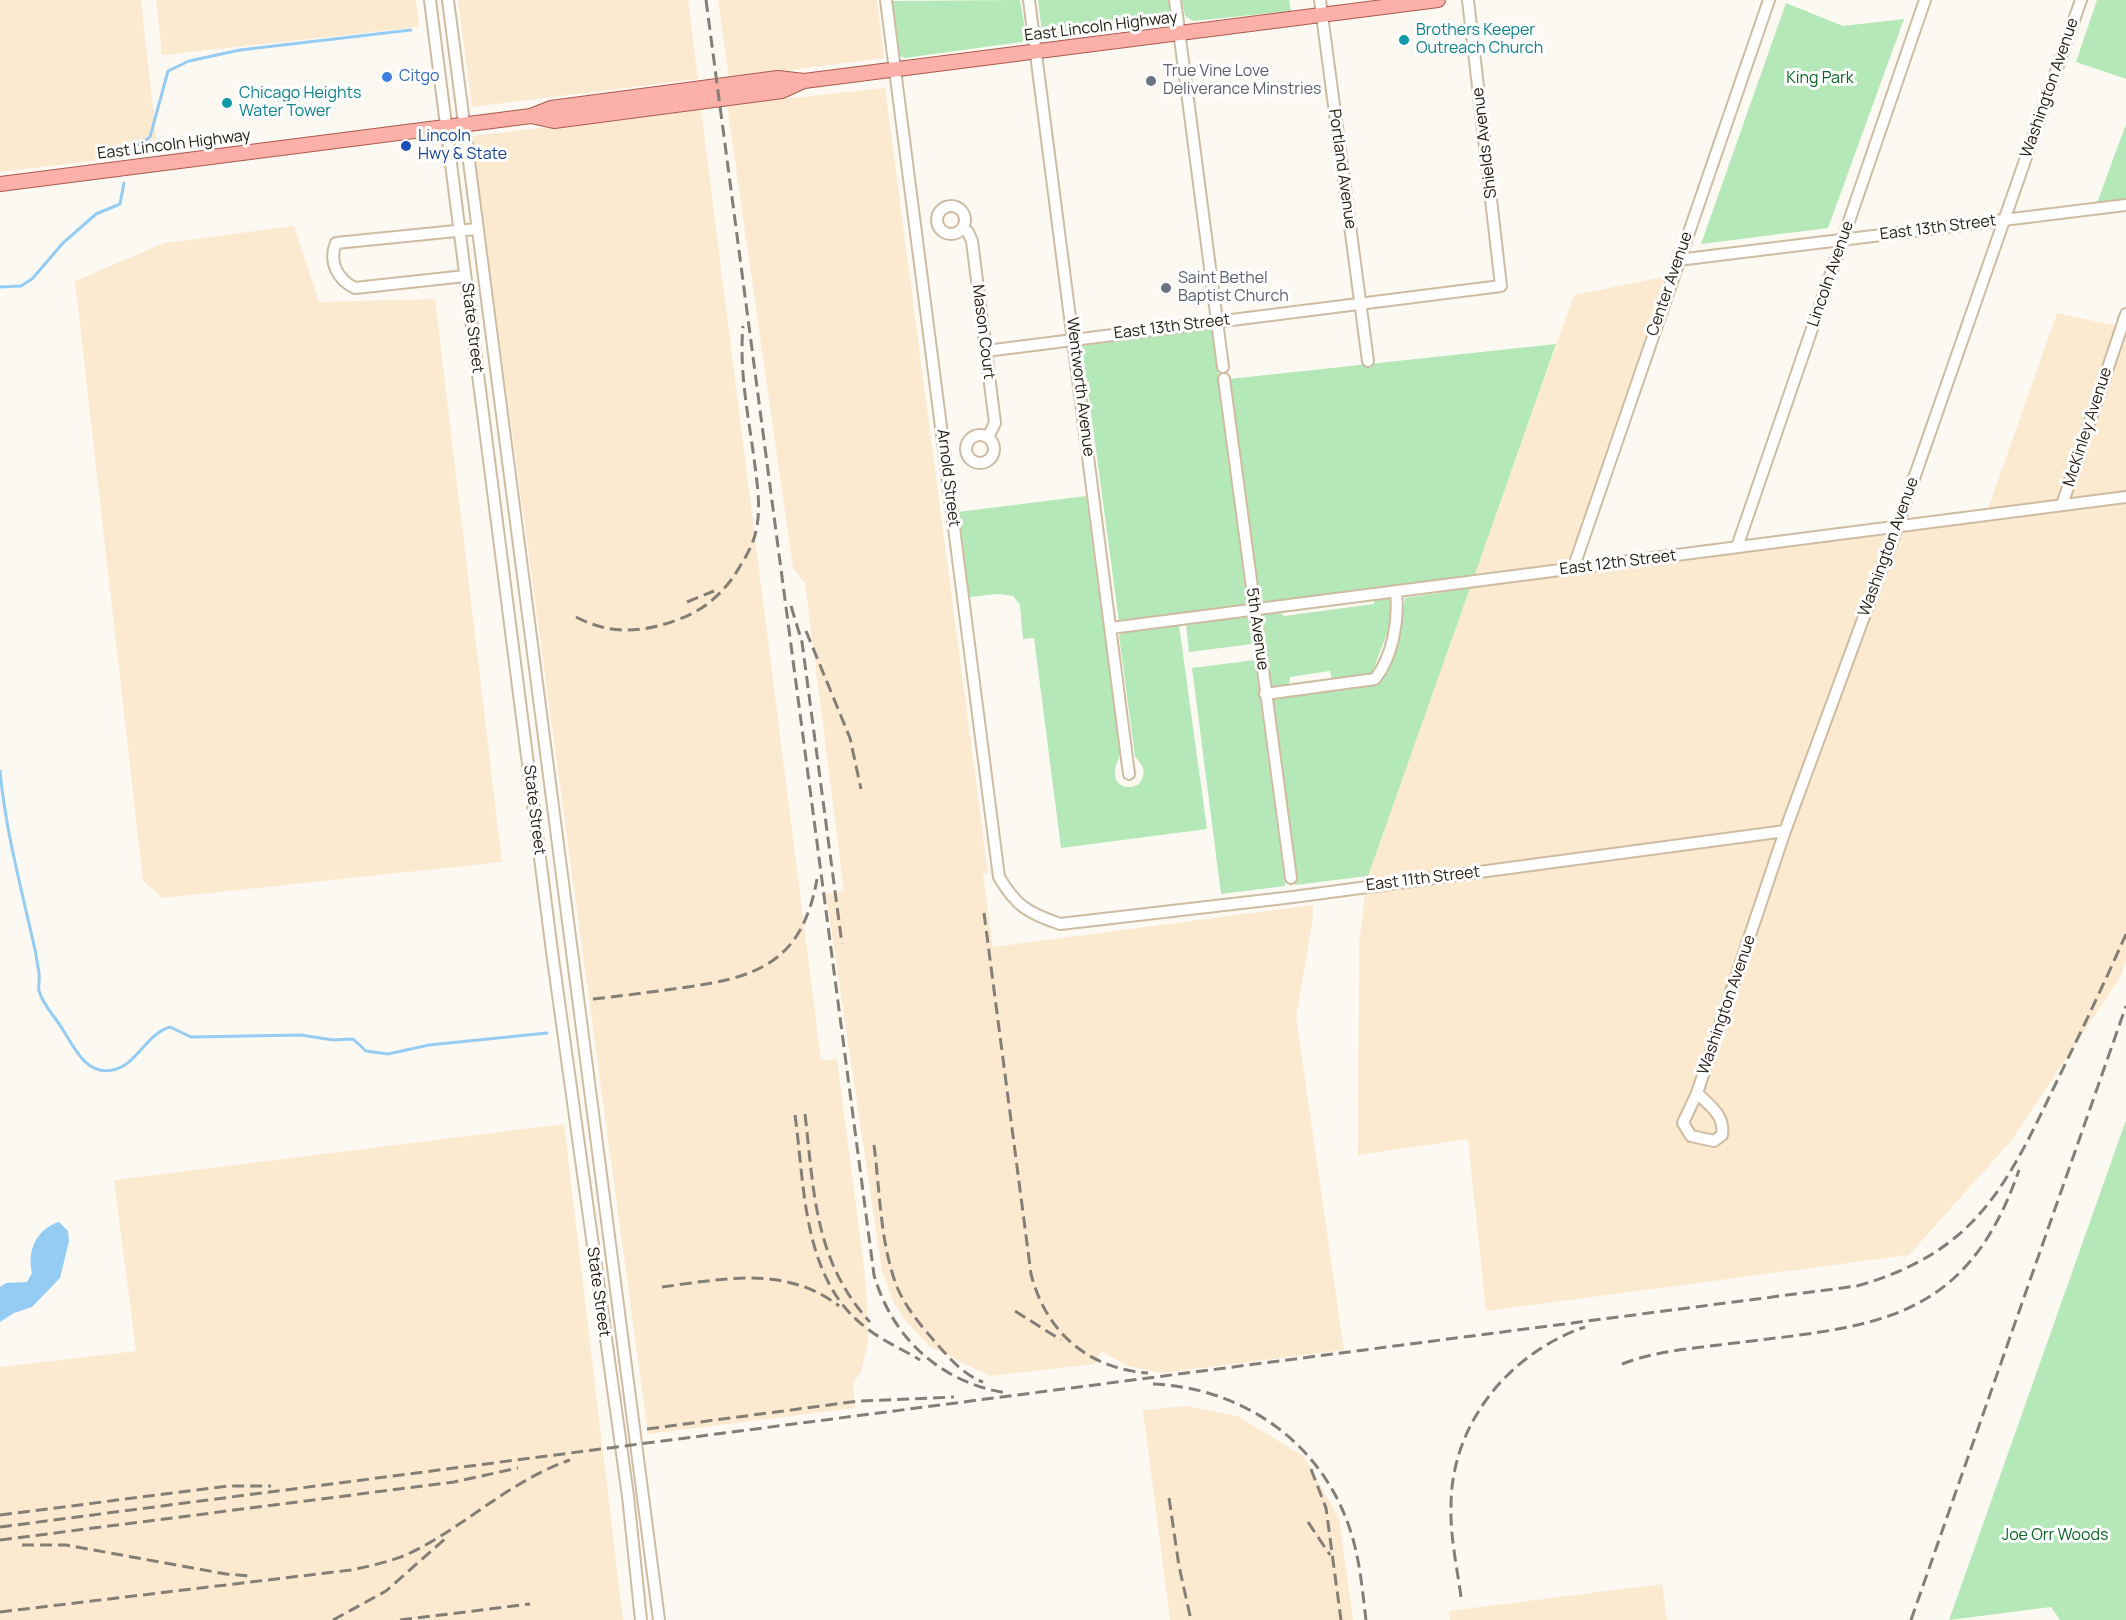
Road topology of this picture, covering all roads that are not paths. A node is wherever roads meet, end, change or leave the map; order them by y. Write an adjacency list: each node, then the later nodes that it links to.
1 (430, 0): 17 (street, State Street)
2 (448, 0): 16 (street, State Street)
3 (886, 0): 15 (street, Arnold Street)
4 (1029, 0): 14 (street, Wentworth Avenue)
5 (1174, 0): 13 (street)
6 (1320, 0): 12 (street, Portland Avenue)
7 (1438, 0): 12 (main road, East Lincoln Highway)
8 (1468, 0): 27 (street, Shields Avenue)
9 (1769, 0): 25 (street, Center Avenue)
10 (1925, 0): 24 (street, Lincoln Avenue)
11 (2081, 0): 20 (street, Washington Avenue)
12 (1322, 15): 13 (main road, East Lincoln Highway); 28 (street, Portland Avenue)
13 (1179, 33): 14 (main road, East Lincoln Highway); 30 (street)
14 (1036, 51): 15 (main road, East Lincoln Highway); 31 (street, Wentworth Avenue)
15 (895, 70): 16 (main road, East Lincoln Highway); 49 (street, Arnold Street)
16 (463, 125): 17 (main road, East Lincoln Highway); 22 (street, State Street)
17 (446, 127): 18 (main road, East Lincoln Highway); 23 (street, State Street)
18 (0, 184)
19 (2126, 205): 20 (street, East 13th Street)
20 (2004, 220): 24 (street, East 13th Street); 39 (street, Washington Avenue)
21 (963, 228): 32 (street, Mason Court)
22 (476, 229): 23 (street); 52 (street, State Street)
23 (459, 231): 26 (street, State Street); 26 (street)
24 (1843, 240): 25 (street, East 13th Street); 40 (street, Lincoln Avenue)
25 (1678, 260): 41 (street, Center Avenue)
26 (465, 276): 51 (street, State Street)
27 (1502, 286): 28 (street, East 13th Street)
28 (1360, 303): 30 (street, East 13th Street); 33 (street, Portland Avenue)
29 (2126, 314): 38 (street, McKinley Avenue)
30 (1217, 321): 31 (street, East 13th Street); 34 (street)
31 (1074, 340): 32 (street, East 13th Street); 44 (street, Wentworth Avenue)
32 (986, 351): 36 (street, Mason Court)
33 (1368, 362)
34 (1223, 367)
35 (1224, 379): 43 (street, 5th Avenue)
36 (988, 437)
37 (2126, 497): 38 (street, East 12th Street)
38 (2062, 506): 39 (street, East 12th Street)
39 (1897, 527): 40 (street, East 12th Street); 47 (street, Washington Avenue)
40 (1737, 548): 41 (street, East 12th Street)
41 (1573, 569): 42 (street, East 12th Street)
42 (1396, 592): 43 (street, East 12th Street); 45 (street)
43 (1254, 610): 44 (street, East 12th Street); 45 (street, 5th Avenue)
44 (1111, 628): 46 (street, Wentworth Avenue)
45 (1266, 693): 48 (street, 5th Avenue)
46 (1129, 774)
47 (1785, 831): 49 (street, East 11th Street); 50 (street, Washington Avenue)
48 (1291, 878)
49 (1060, 924)
50 (1697, 1094): 50 (street, Washington Avenue)
51 (641, 1620)
52 (659, 1620)

